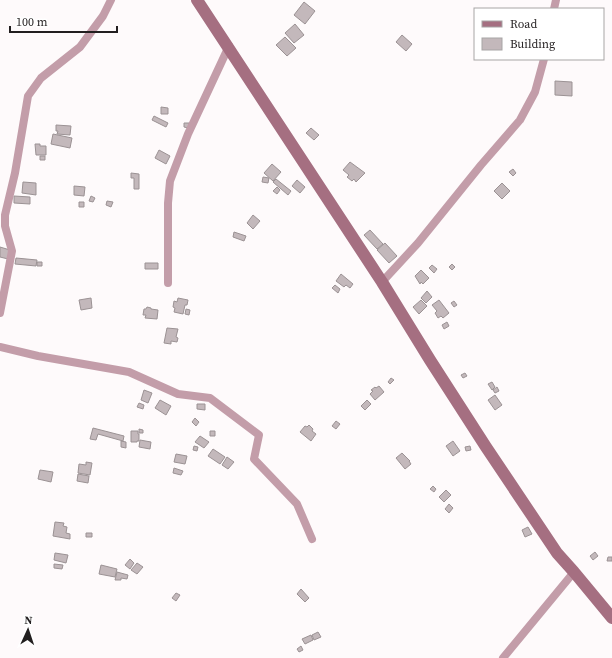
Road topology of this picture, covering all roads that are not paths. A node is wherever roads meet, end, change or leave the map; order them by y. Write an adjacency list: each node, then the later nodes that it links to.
1 (111, 0): 7 (street)
2 (197, 0): 3 (main road)
3 (229, 46): 5 (main road); 6 (street)
4 (544, 60): 5 (street)
5 (382, 282): 10 (main road)
6 (168, 283)
7 (0, 313)
8 (0, 347): 9 (street)
9 (312, 539)
10 (574, 572): 11 (main road); 12 (street)
11 (612, 618)
12 (503, 658)

